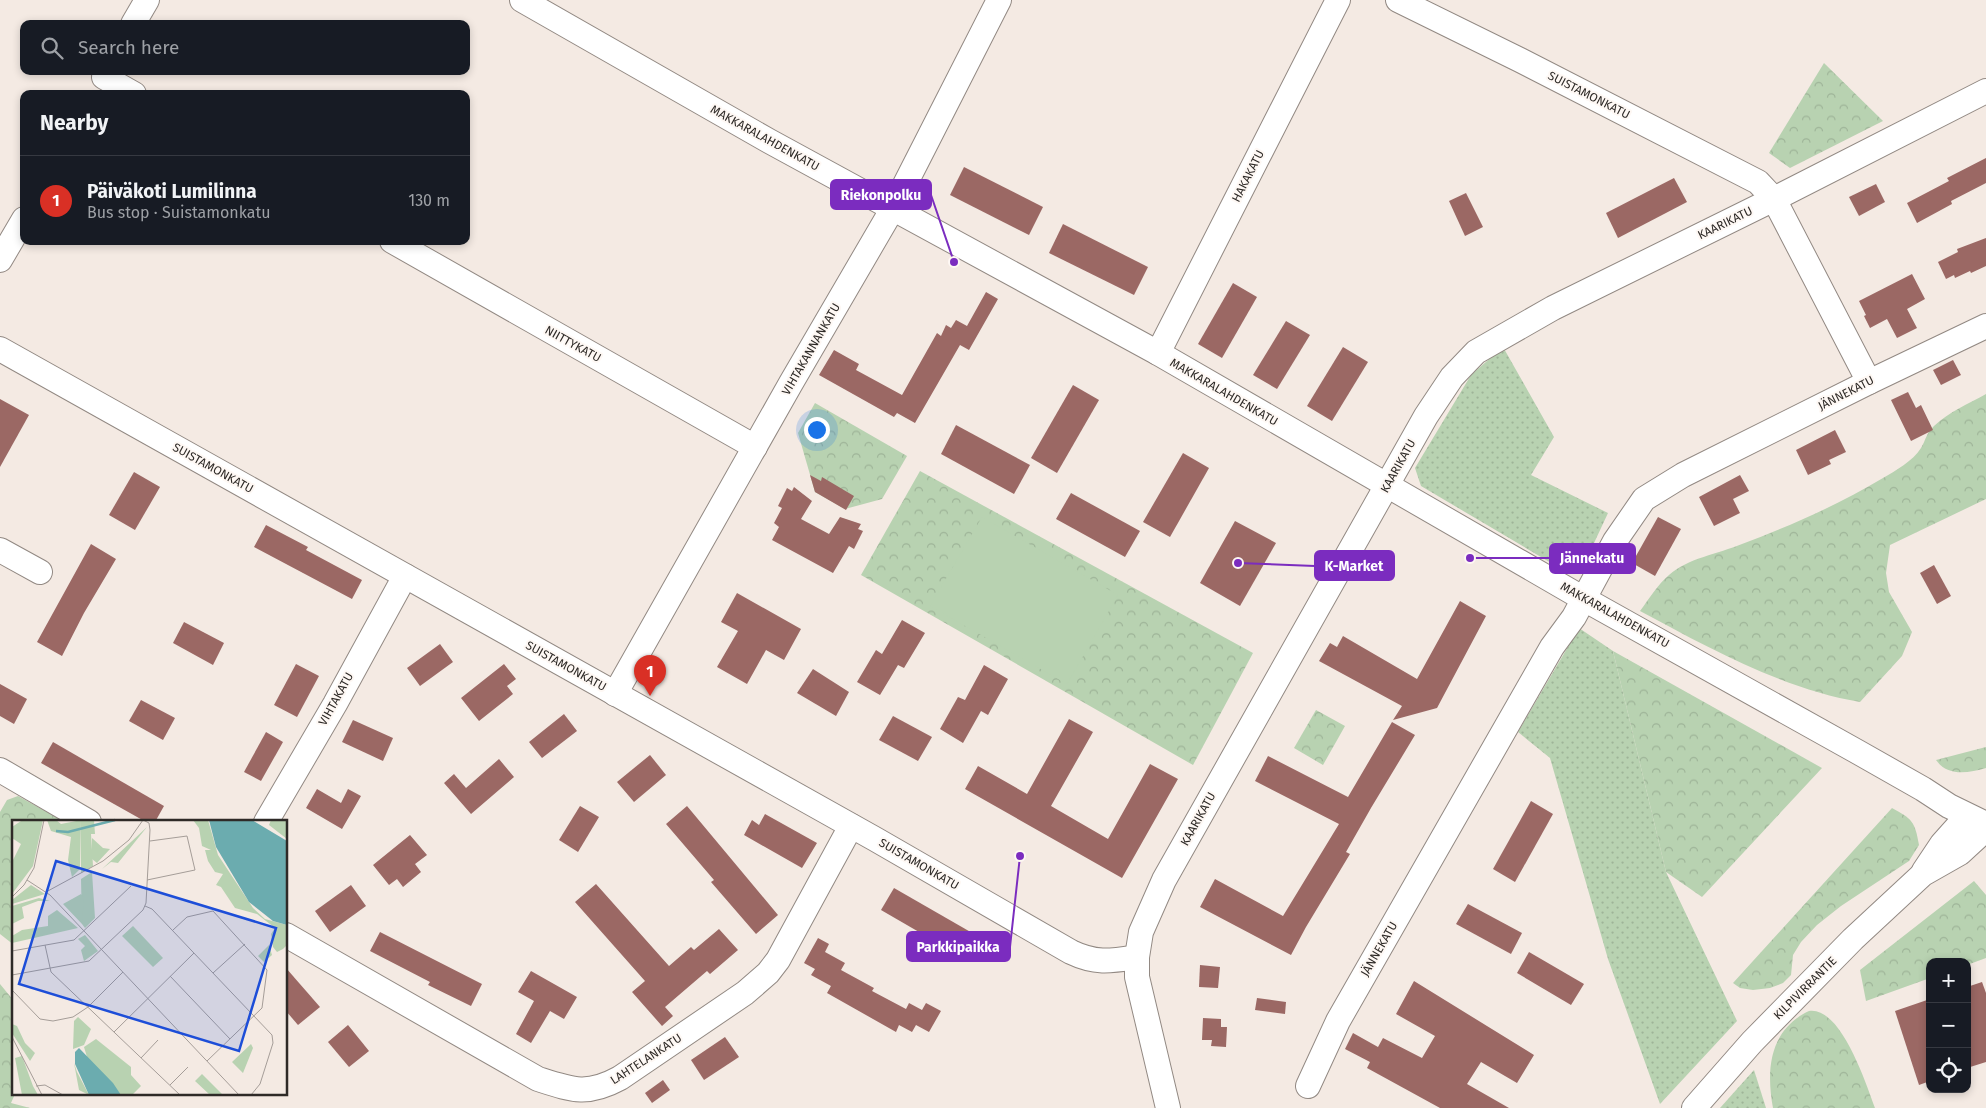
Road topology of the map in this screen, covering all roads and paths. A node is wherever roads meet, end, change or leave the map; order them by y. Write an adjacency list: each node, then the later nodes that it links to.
1 (147, 0): 6 (street)
2 (522, 0): 11 (street, MAKKARALAHDENKATU)
3 (998, 0): 11 (street, VIHTAKANNANKATU)
4 (1338, 0): 17 (street, HAKAKATU)
5 (1398, 0): 10 (street, SUISTAMONKATU)
6 (136, 20)
7 (102, 81): 8 (street)
8 (124, 90)
9 (1986, 91): 10 (street, KAARIKATU)
10 (1774, 199): 18 (street, SUISTAMONKATU); 20 (street, KAARIKATU)
11 (893, 208): 17 (street, MAKKARALAHDENKATU); 19 (street, VIHTAKANNANKATU)
12 (20, 226): 14 (street)
13 (399, 245): 19 (street, NIITTYKATU)
14 (0, 260)
15 (1986, 326): 18 (street, JÄNNEKATU)
16 (0, 349): 23 (street, SUISTAMONKATU)
17 (1158, 353): 20 (street, MAKKARALAHDENKATU)
18 (1869, 382): 24 (street, JÄNNEKATU)
19 (755, 447): 25 (street, VIHTAKANNANKATU)
20 (1387, 486): 24 (street, MAKKARALAHDENKATU); 32 (street, KAARIKATU)
21 (0, 550): 22 (street)
22 (40, 572)
23 (405, 576): 25 (street, SUISTAMONKATU); 28 (street, VIHTAKATU)
24 (1584, 599): 29 (street, MAKKARALAHDENKATU); 33 (street, JÄNNEKATU)
25 (615, 694): 30 (street, SUISTAMONKATU)
26 (0, 770): 27 (street)
27 (86, 820)
28 (267, 820)
29 (1976, 824): 35 (street, KILPIVIRRANTIE)
30 (852, 826): 31 (street, LAHTELANKATU); 32 (street, SUISTAMONKATU)
31 (288, 936)
32 (1137, 956): 34 (street, KAARIKATU)
33 (1308, 1086)
34 (1168, 1108)
35 (1694, 1108)

